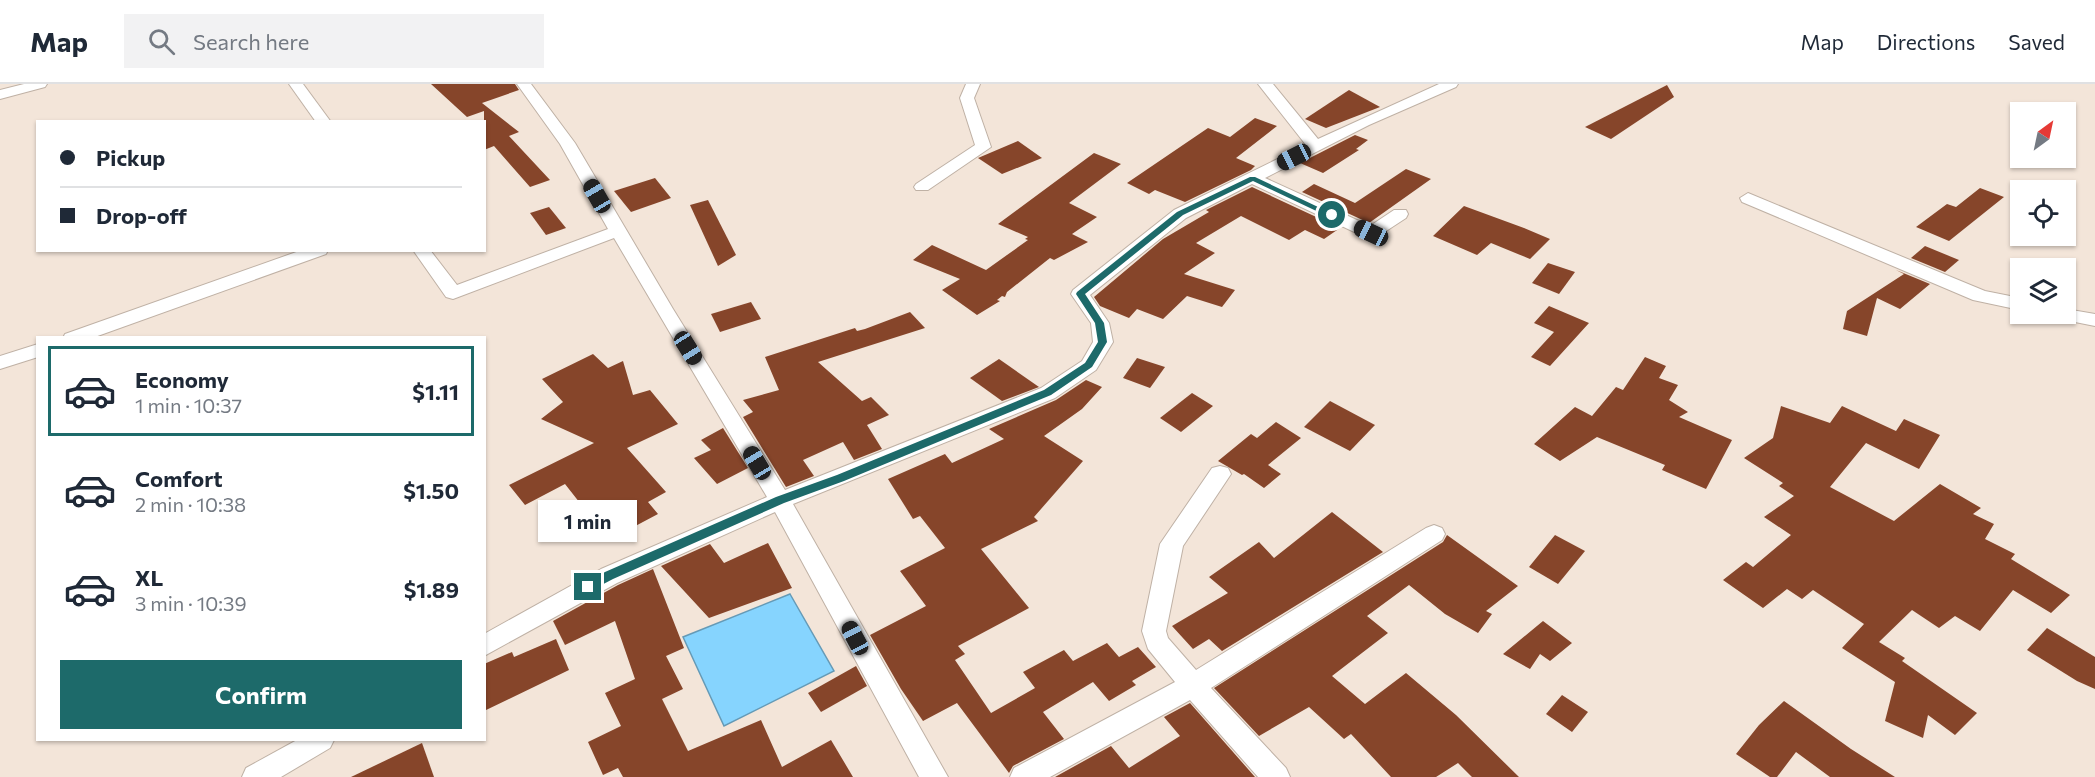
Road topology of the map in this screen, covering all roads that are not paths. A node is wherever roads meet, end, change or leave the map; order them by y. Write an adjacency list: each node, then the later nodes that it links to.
1 (40, 84): 7 (street)
2 (296, 84): 8 (street)
3 (524, 84): 14 (street)
4 (973, 84): 11 (street)
5 (1265, 84): 9 (street)
6 (1447, 85): 9 (street)
7 (0, 94)
8 (323, 120)
9 (1316, 147): 10 (street)
10 (1252, 178): 13 (street); 24 (street)
11 (922, 187)
12 (1748, 198): 17 (street)
13 (1400, 214)
14 (618, 231): 16 (street); 24 (street)
15 (314, 252): 20 (street)
16 (422, 252)
17 (2010, 302)
18 (2076, 317): 19 (street)
19 (2095, 320)
20 (78, 336)
21 (36, 351): 22 (street)
22 (0, 363)
23 (1220, 474): 27 (street)
24 (780, 500): 26 (street); 30 (street)
25 (1434, 534): 27 (street)
26 (486, 645)
27 (1194, 685): 31 (street); 32 (street)
28 (319, 741): 29 (street)
29 (256, 777)
30 (933, 777)
31 (1024, 777)
32 (1276, 777)

